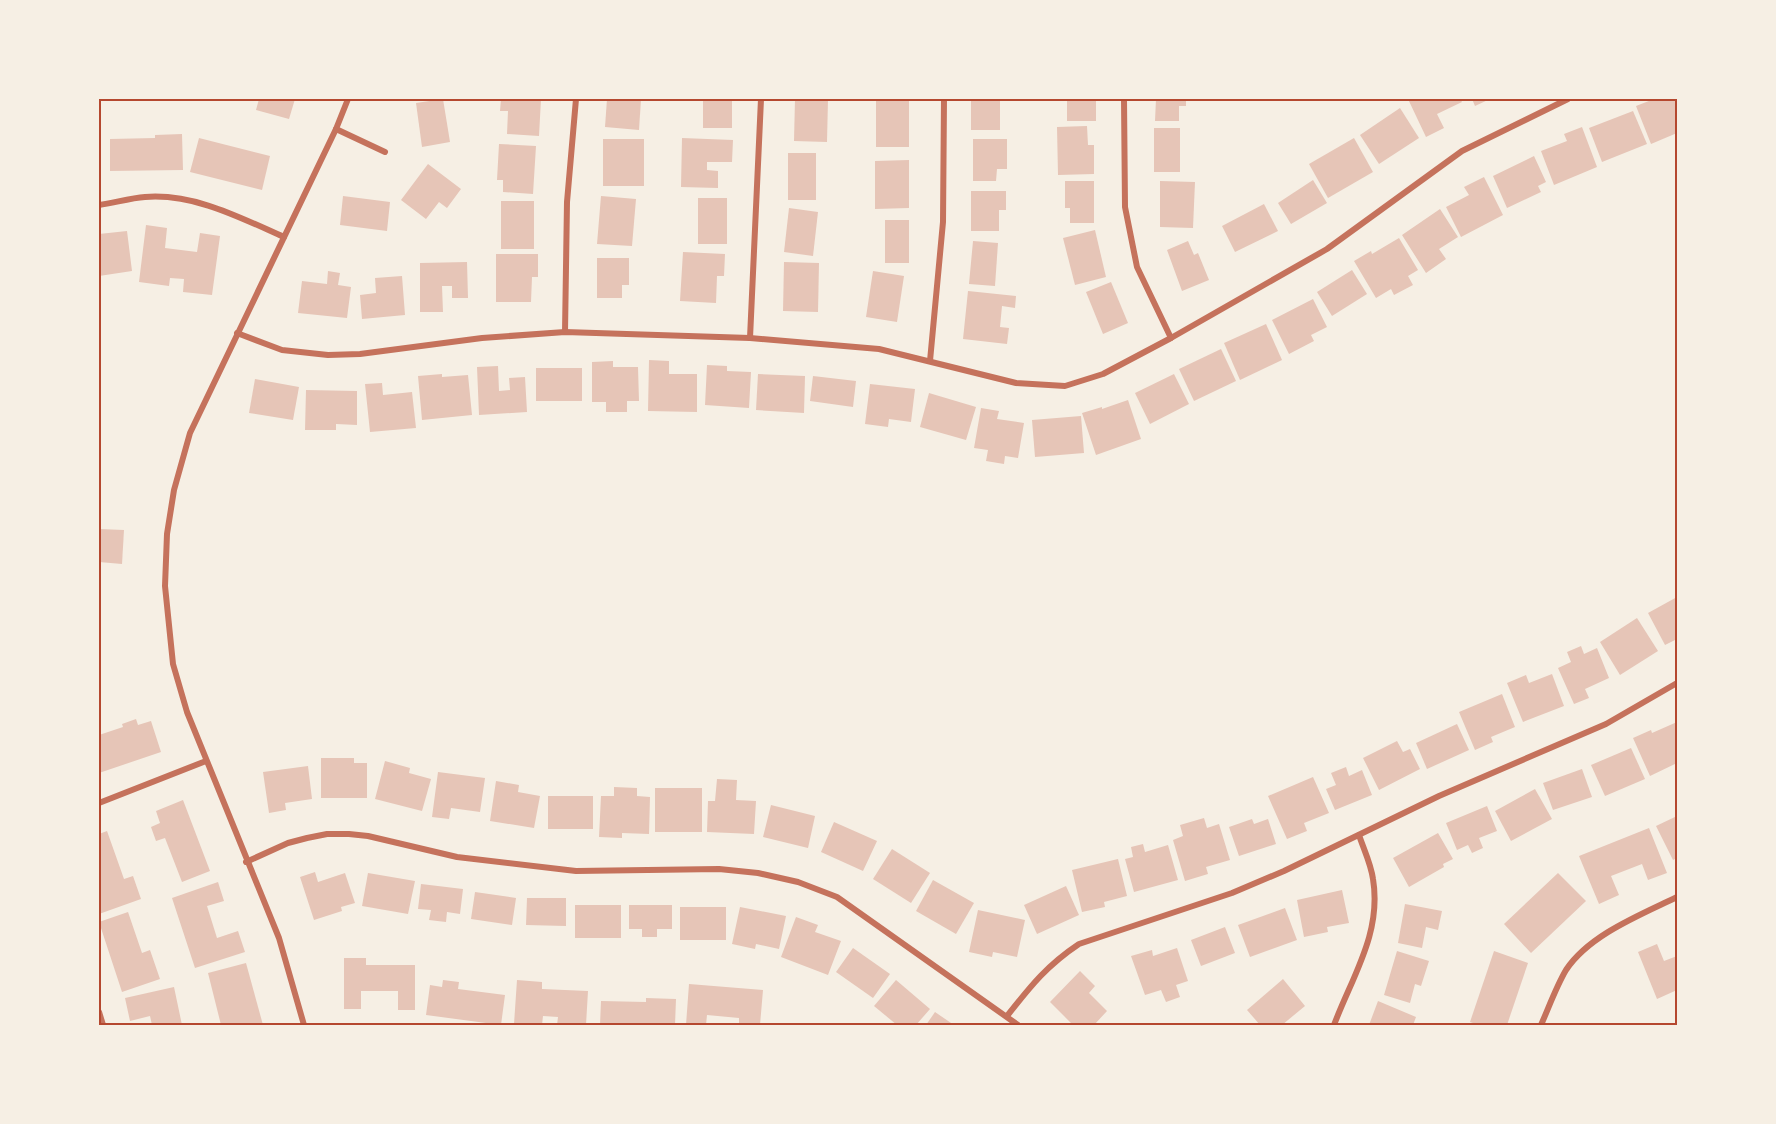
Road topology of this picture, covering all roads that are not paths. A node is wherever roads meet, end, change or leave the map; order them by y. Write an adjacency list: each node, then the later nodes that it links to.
1 (348, 99): 7 (street)
2 (576, 99): 11 (street)
3 (760, 99): 13 (street)
4 (944, 99): 15 (street)
5 (1124, 99): 14 (street)
6 (1568, 99): 14 (street)
7 (336, 129): 8 (street); 10 (street)
8 (385, 152)
9 (99, 205): 10 (street)
10 (284, 237): 12 (street)
11 (565, 332): 12 (street); 13 (street)
12 (237, 333): 17 (street)
13 (750, 338): 15 (street)
14 (1171, 338): 15 (street)
15 (930, 361)
16 (1677, 683): 19 (street)
17 (206, 761): 18 (street); 20 (street)
18 (99, 803)
19 (1359, 835): 23 (street); 27 (street)
20 (246, 862): 23 (street); 25 (street)
21 (1677, 897): 28 (street)
22 (99, 1012): 24 (street)
23 (1007, 1016): 26 (street)
24 (103, 1025)
25 (304, 1025)
26 (1018, 1025)
27 (1334, 1025)
28 (1541, 1025)

